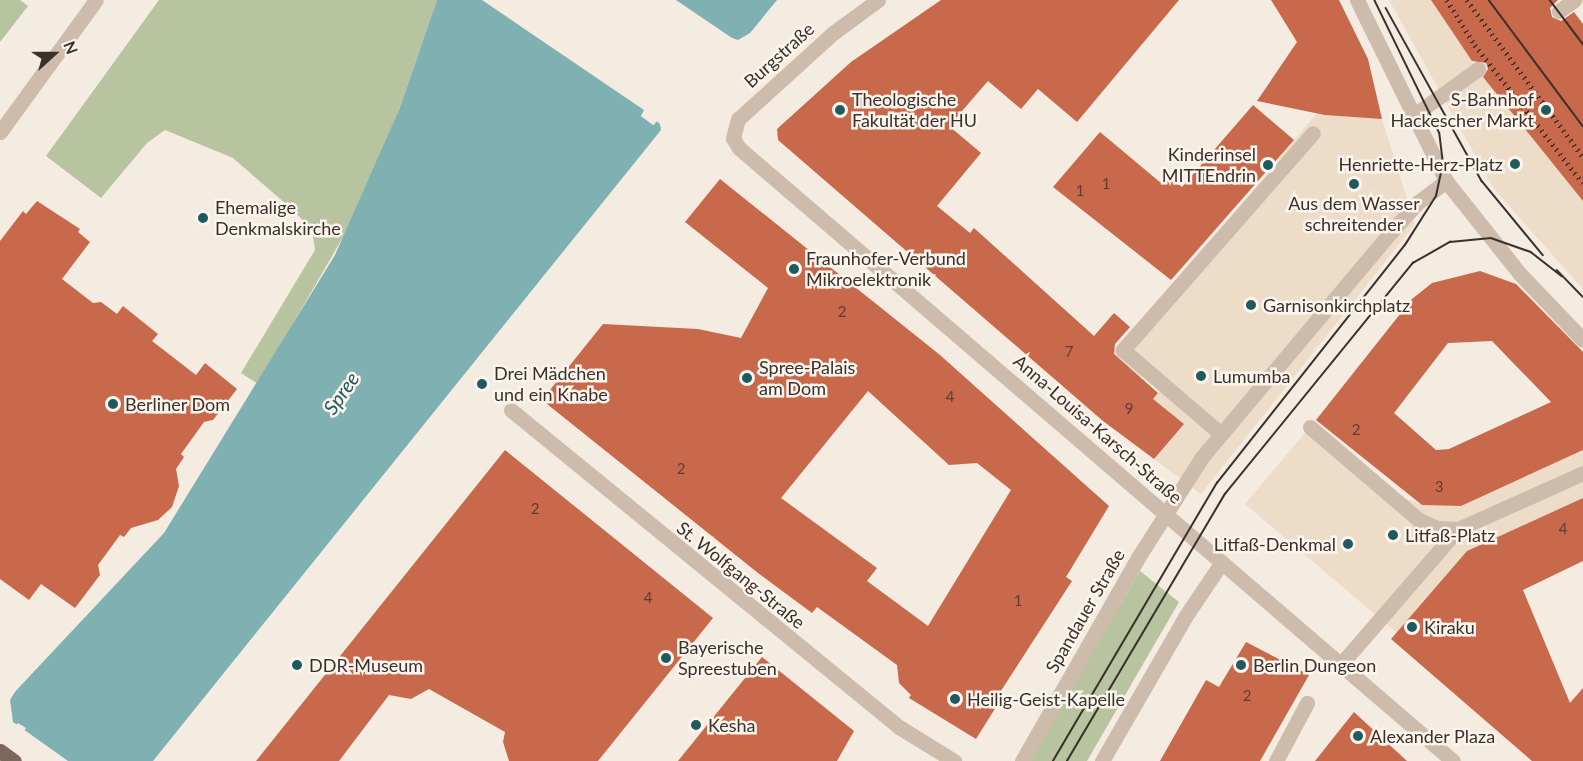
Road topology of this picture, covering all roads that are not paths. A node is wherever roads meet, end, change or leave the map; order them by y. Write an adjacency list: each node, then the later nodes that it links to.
1 (96, 0): 10 (street)
2 (878, 0): 9 (street, Burgstraße)
3 (1356, 0): 8 (street)
4 (1576, 0): 5 (street); 6 (street)
5 (1583, 7)
6 (1559, 11)
7 (1478, 69): 8 (street)
8 (1414, 114): 12 (street)
9 (738, 119): 18 (street, Anna-Louisa-Karsch-Straße)
10 (0, 132)
11 (1313, 133): 16 (street)
12 (1446, 181): 13 (street); 16 (street)
13 (1583, 340)
14 (511, 410): 25 (street, St. Wolfgang-Straße)
15 (1310, 427): 19 (street)
16 (1221, 434): 18 (street)
17 (1583, 473): 19 (street)
18 (1166, 513): 20 (street, Anna-Louisa-Karsch-Straße); 26 (street, Spandauer Straße)
19 (1458, 529): 21 (street)
20 (1222, 562): 21 (street, Anna-Louisa-Karsch-Straße); 27 (street)
21 (1341, 664): 29 (street, Anna-Louisa-Karsch-Straße)
22 (1307, 703): 28 (street)
23 (0, 751): 24 (main road)
24 (14, 761)
25 (954, 761)
26 (1022, 761)
27 (1101, 761)
28 (1276, 761)
29 (1453, 761)

